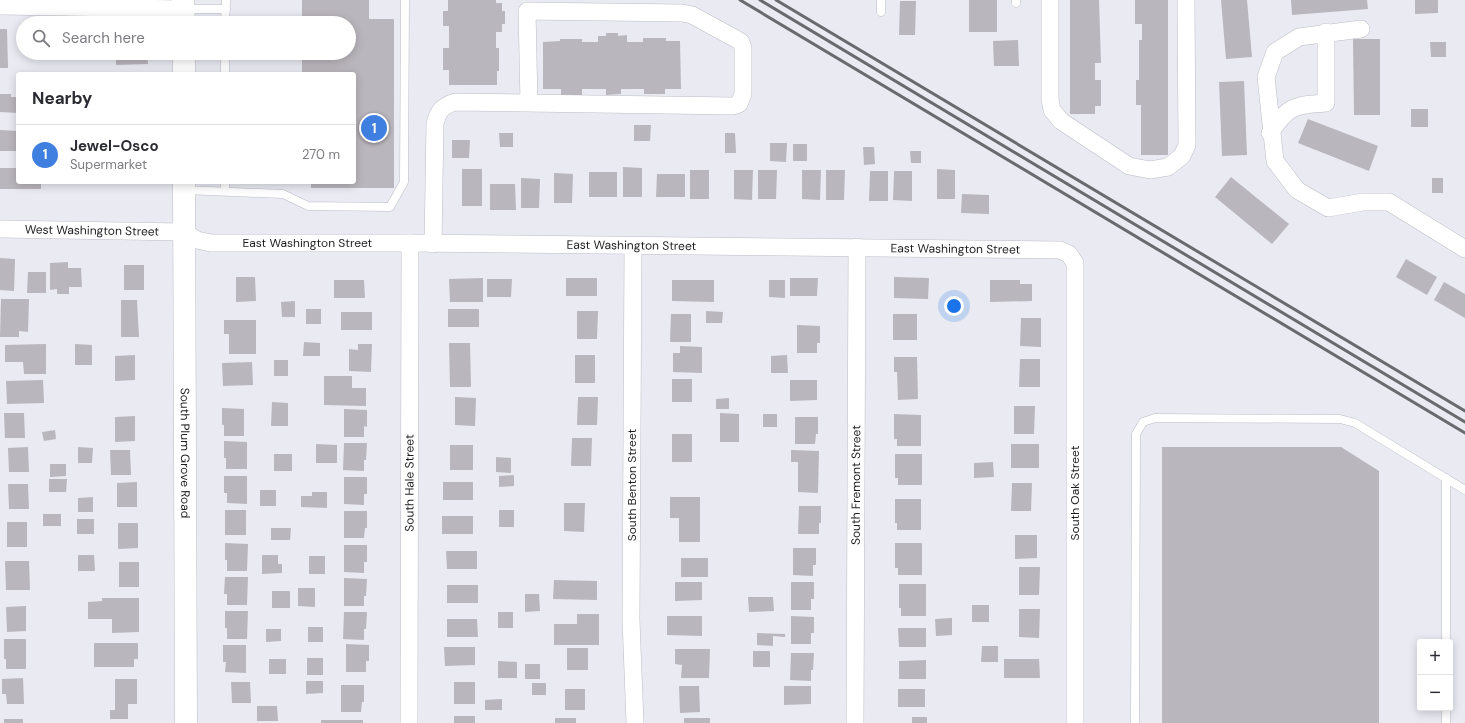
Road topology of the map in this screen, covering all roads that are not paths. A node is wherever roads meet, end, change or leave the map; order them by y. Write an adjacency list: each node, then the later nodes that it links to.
1 (226, 0): 8 (lane)
2 (405, 0): 22 (lane)
3 (881, 0): 10 (lane)
4 (1050, 0): 5 (street)
5 (1186, 0)
6 (528, 5): 18 (street); 18 (street)
7 (0, 6): 9 (street)
8 (226, 9): 9 (lane); 11 (lane)
9 (184, 11)
10 (881, 12)
11 (226, 16)
12 (1361, 29): 13 (street)
13 (1326, 32): 19 (street); 19 (street)
14 (184, 60): 16 (main road)
15 (225, 60): 17 (lane)
16 (184, 72)
17 (225, 72)
18 (529, 103): 26 (street)
19 (1270, 133): 29 (street)
20 (225, 184): 22 (lane)
21 (184, 186): 22 (lane); 24 (main road, South Plum Grove Road)
22 (225, 191)
23 (0, 229): 24 (street, West Washington Street)
24 (184, 232): 25 (street, East Washington Street); 35 (main road, South Plum Grove Road)
25 (410, 243): 26 (street, East Washington Street); 36 (street, South Hale Street)
26 (433, 244): 27 (street, East Washington Street)
27 (633, 246): 28 (street, East Washington Street); 37 (street, South Benton Street)
28 (857, 248): 30 (street, East Washington Street); 38 (street, South Fremont Street)
29 (1465, 249)
30 (1075, 263): 39 (street, South Oak Street)
31 (1446, 478): 32 (lane); 33 (lane); 40 (lane)
32 (1465, 490)
33 (1446, 639)
34 (1446, 711): 41 (lane)
35 (186, 723)
36 (409, 723)
37 (636, 723)
38 (855, 723)
39 (1075, 723)
40 (1135, 723)
41 (1446, 723)

